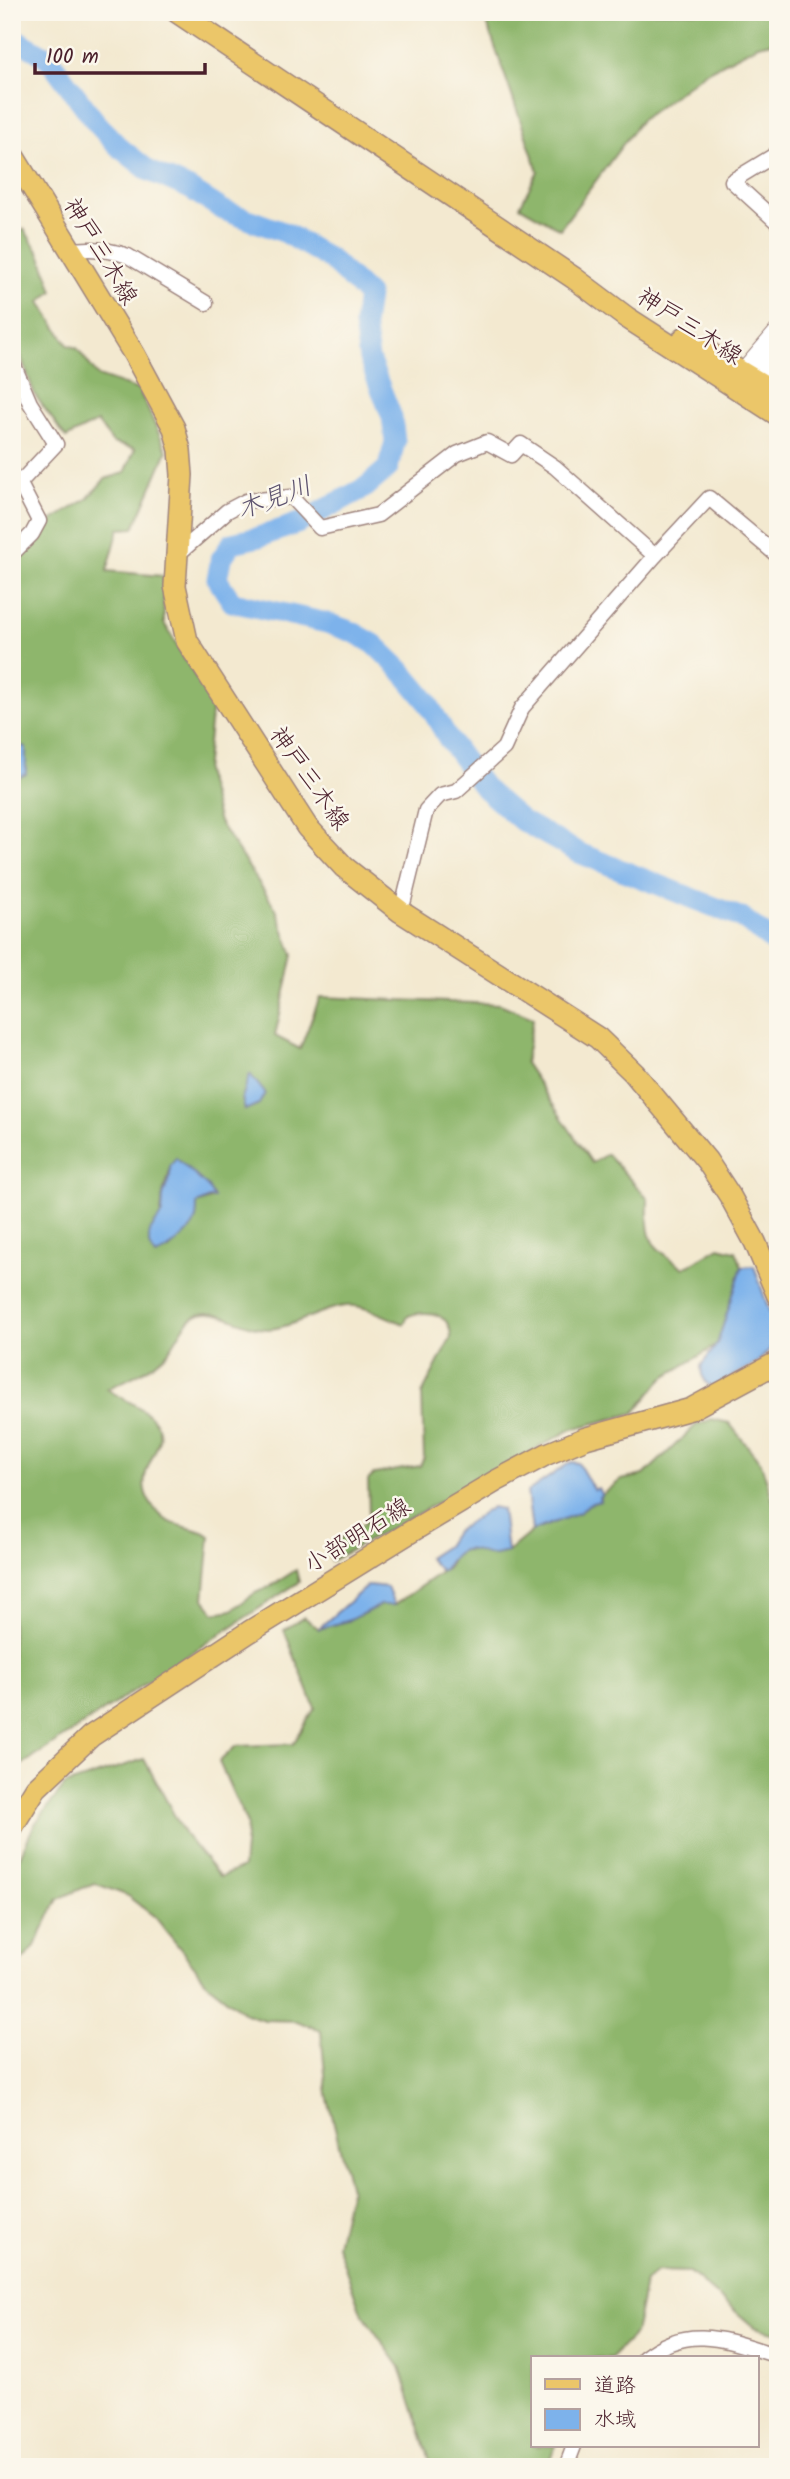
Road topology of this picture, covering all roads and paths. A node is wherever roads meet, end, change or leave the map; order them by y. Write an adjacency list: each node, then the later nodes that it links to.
1 (177, 12): 10 (main road, 神戸三木線)
2 (778, 153): 4 (street)
3 (12, 155): 5 (main road, 神戸三木線)
4 (778, 223)
5 (71, 251): 6 (street); 15 (main road, 神戸三木線)
6 (206, 303)
7 (778, 332): 10 (street)
8 (778, 352): 10 (street)
9 (12, 361): 13 (street)
10 (746, 380): 11 (main road, 神戸三木線); 12 (main road, 神戸三木線)
11 (778, 394)
12 (778, 415)
13 (14, 484): 14 (street)
14 (12, 554)
15 (177, 555): 16 (street); 18 (main road, 神戸三木線)
16 (655, 556): 17 (street); 18 (street)
17 (778, 556)
18 (401, 912): 19 (main road, 神戸三木線)
19 (778, 1296)
20 (778, 1362): 21 (main road, 小部明石線)
21 (12, 1827)
22 (646, 2356): 23 (street)
23 (778, 2356)
24 (574, 2448): 25 (street)
25 (566, 2467)

